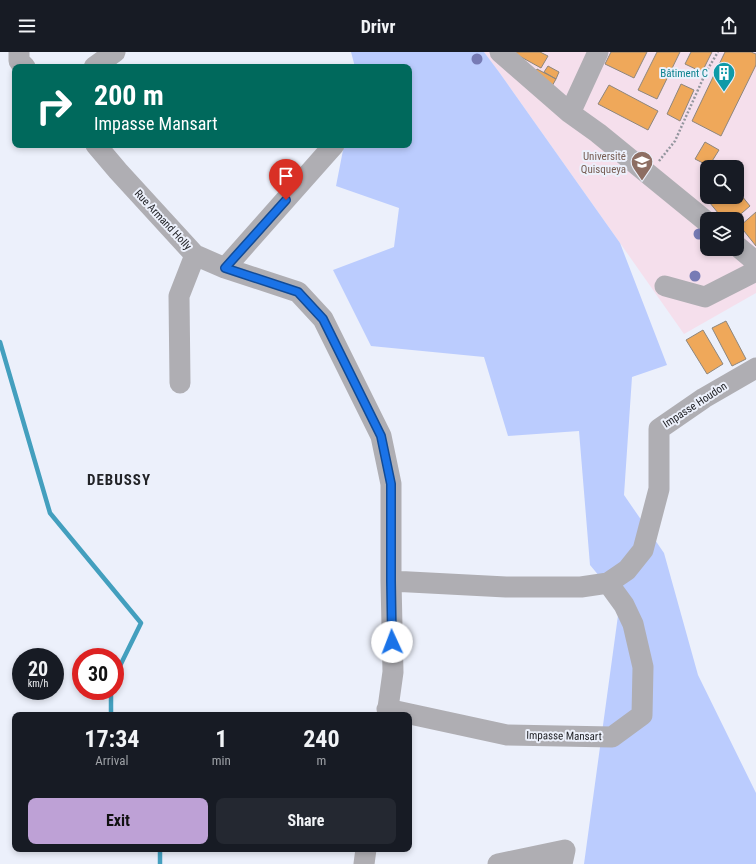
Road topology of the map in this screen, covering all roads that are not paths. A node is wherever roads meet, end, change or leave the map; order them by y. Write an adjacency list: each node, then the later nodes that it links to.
1 (19, 52): 5 (street)
2 (115, 52): 6 (street)
3 (500, 52): 7 (street)
4 (598, 52): 7 (street)
5 (21, 64)
6 (98, 64)
7 (570, 113): 10 (street)
8 (99, 148): 12 (street, Rue Armand Holly)
9 (331, 148): 14 (street)
10 (700, 216)
11 (744, 252): 13 (street)
12 (195, 255): 14 (street, Rue Armand Holly); 18 (street)
13 (756, 262)
14 (225, 268): 19 (street, Rue Armand Holly)
15 (756, 271): 16 (street)
16 (665, 286)
17 (756, 368): 20 (street, Impasse Houdon)
18 (180, 383)
19 (391, 581): 20 (street); 21 (street, Rue Armand Holly)
20 (608, 583): 22 (street, Impasse Mansart)
21 (387, 712)
22 (412, 717)
23 (366, 852): 24 (street)
24 (364, 864)
25 (498, 864): 26 (street)
26 (562, 864)

